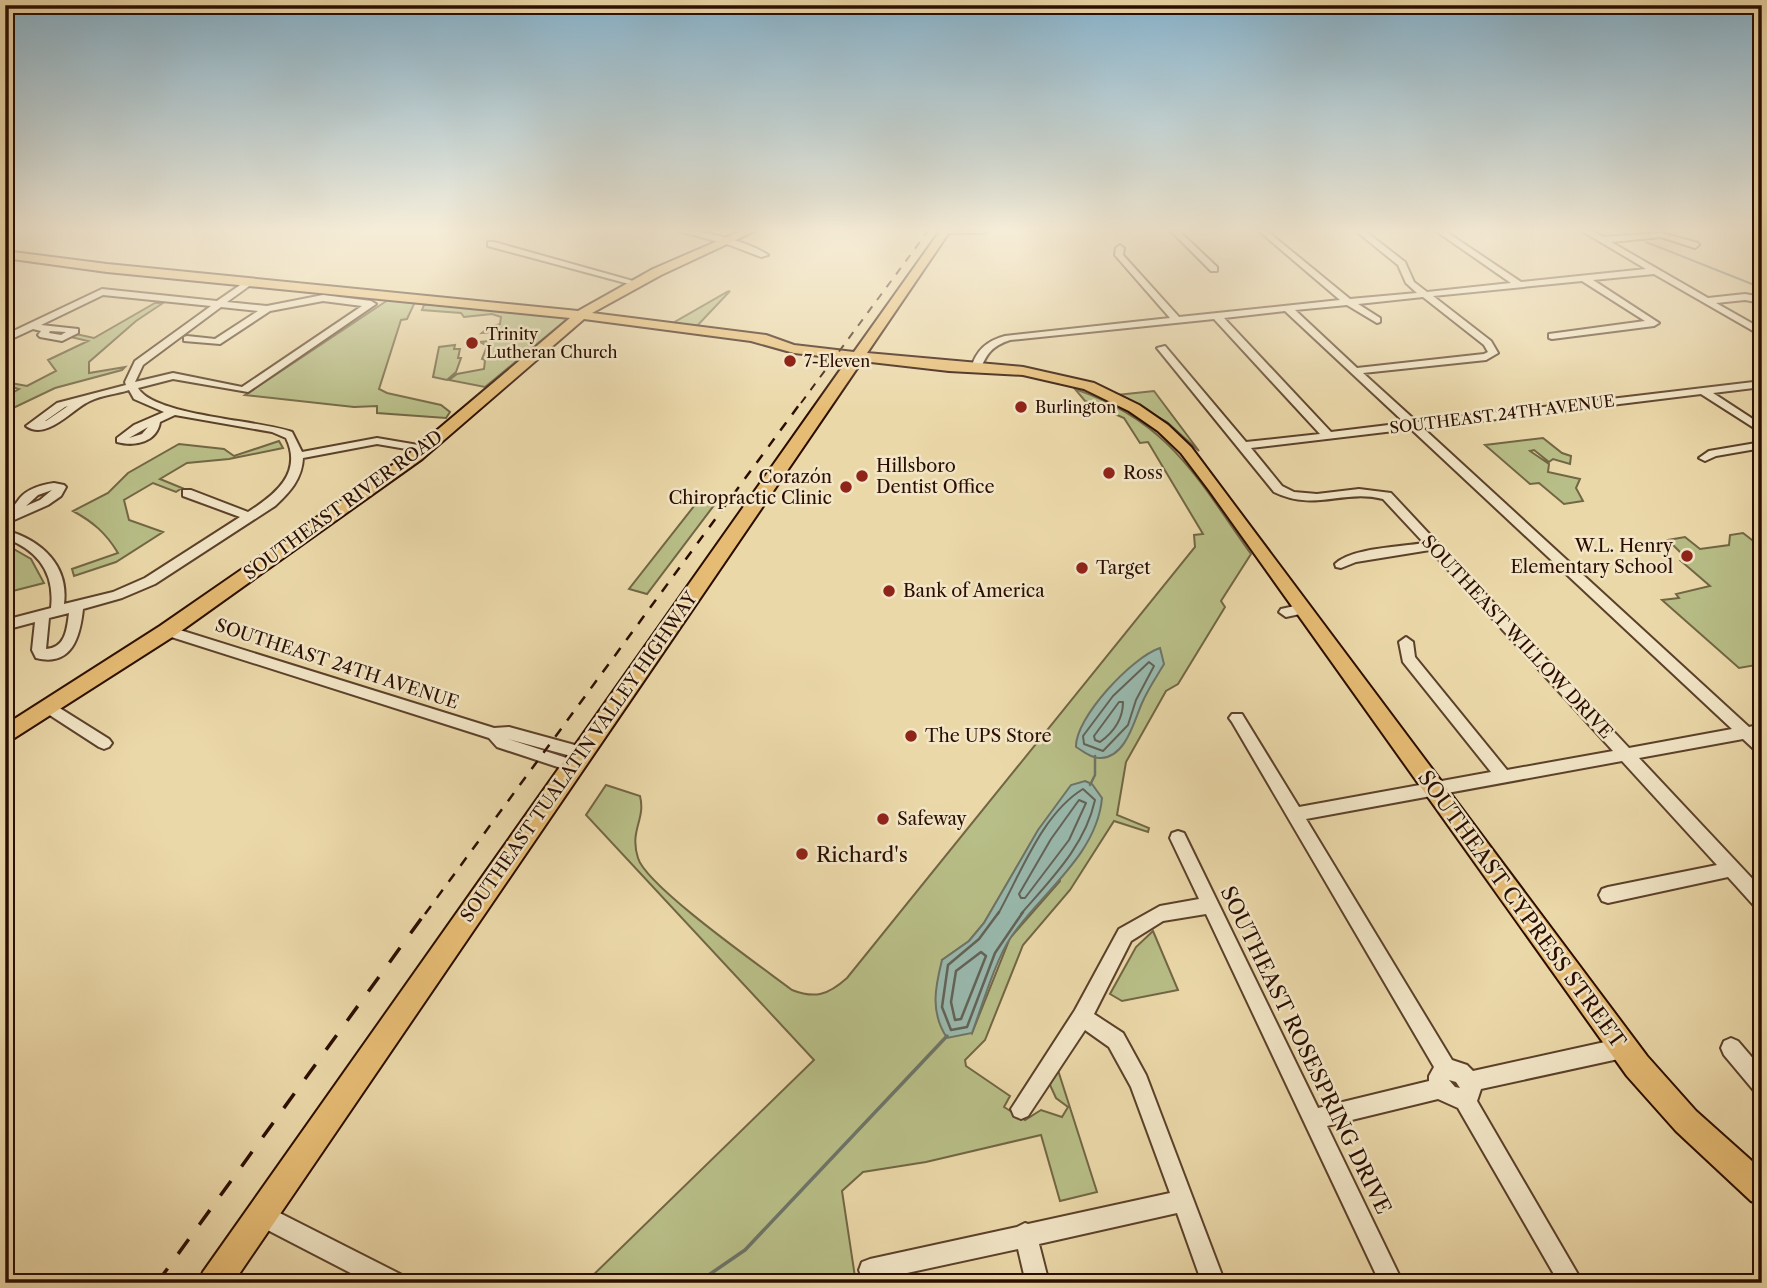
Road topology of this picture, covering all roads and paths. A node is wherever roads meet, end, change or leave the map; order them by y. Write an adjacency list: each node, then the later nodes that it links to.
1 (235, 291): 15 (street)
2 (341, 291): 18 (main road)
3 (622, 291): 18 (main road, SOUTHEAST RIVER ROAD)
4 (902, 291): 30 (main road, SOUTHEAST TUALATIN VALLEY HIGHWAY)
5 (1151, 291): 20 (street)
6 (1335, 291): 14 (street)
7 (1420, 291): 11 (street)
8 (1461, 291): 11 (street)
9 (1606, 291): 25 (street)
10 (1690, 291): 13 (street)
11 (1424, 295): 14 (street); 32 (street)
12 (1762, 300): 13 (street)
13 (1707, 301): 24 (street)
14 (1348, 302): 16 (street); 21 (street)
15 (216, 304): 17 (street); 22 (street); 34 (street)
16 (1287, 308): 19 (street); 32 (street)
17 (267, 309): 27 (street); 34 (street)
18 (581, 315): 28 (main road); 44 (main road, SOUTHEAST RIVER ROAD)
19 (1216, 315): 20 (street); 41 (street)
20 (1176, 319): 31 (street)
21 (1377, 320)
22 (33, 326): 23 (street); 26 (street)
23 (47, 329)
24 (1762, 333)
25 (1552, 336)
26 (5, 339)
27 (187, 339)
28 (756, 339): 30 (main road, SOUTHEAST CYPRESS STREET); 30 (main road)
29 (1162, 348): 43 (street, SOUTHEAST WILLOW DRIVE)
30 (851, 364): 31 (main road, SOUTHEAST CYPRESS STREET); 68 (main road, SOUTHEAST TUALATIN VALLEY HIGHWAY)
31 (982, 369): 70 (main road, SOUTHEAST CYPRESS STREET)
32 (1354, 371): 39 (street)
33 (1762, 384): 35 (street, SOUTHEAST 24TH AVENUE)
34 (132, 386): 36 (street); 37 (street)
35 (1703, 391): 39 (street, SOUTHEAST 24TH AVENUE); 40 (street)
36 (86, 399)
37 (174, 411): 38 (street); 45 (street)
38 (155, 423)
39 (1412, 424): 41 (street, SOUTHEAST 24TH AVENUE); 63 (street)
40 (1762, 430)
41 (1326, 435): 43 (street, SOUTHEAST 24TH AVENUE)
42 (1762, 445): 46 (street)
43 (1243, 446): 52 (street, SOUTHEAST WILLOW DRIVE)
44 (424, 449): 45 (street); 58 (main road, SOUTHEAST RIVER ROAD)
45 (297, 456): 49 (street)
46 (1705, 458)
47 (187, 493): 49 (street)
48 (18, 512): 50 (street)
49 (250, 517): 54 (street)
50 (5, 520)
51 (5, 534): 55 (street)
52 (1433, 546): 53 (street); 67 (street, SOUTHEAST WILLOW DRIVE)
53 (1341, 564)
54 (76, 606): 55 (street); 56 (street)
55 (57, 611): 56 (street)
56 (42, 615): 57 (street)
57 (5, 625)
58 (167, 631): 60 (main road, SOUTHEAST RIVER ROAD); 68 (street, SOUTHEAST 24TH AVENUE)
59 (1406, 642): 69 (street)
60 (50, 708): 64 (main road, SOUTHEAST RIVER ROAD); 65 (street)
61 (1237, 718): 71 (street)
62 (1762, 730): 63 (street)
63 (1745, 733): 66 (street); 67 (street)
64 (5, 736)
65 (104, 743)
66 (1762, 748)
67 (1626, 754): 69 (street); 73 (street, SOUTHEAST WILLOW DRIVE)
68 (577, 760): 87 (main road, SOUTHEAST TUALATIN VALLEY HIGHWAY)
69 (1502, 775): 70 (street)
70 (1434, 788): 71 (street); 78 (main road, SOUTHEAST CYPRESS STREET)
71 (1296, 814): 80 (street)
72 (1178, 838): 76 (street, SOUTHEAST ROSESPRING DRIVE)
73 (1731, 869): 74 (street); 75 (street, SOUTHEAST WILLOW DRIVE)
74 (1608, 895)
75 (1762, 902)
76 (1212, 905): 77 (street); 84 (street, SOUTHEAST ROSESPRING DRIVE)
77 (1082, 1017): 83 (street); 86 (street)
78 (1623, 1048): 82 (street); 85 (main road, SOUTHEAST CYPRESS STREET)
79 (1731, 1048): 81 (street)
80 (1444, 1079): 82 (street); 84 (street)
81 (1762, 1085)
82 (1466, 1091): 95 (street)
83 (1021, 1109)
84 (1314, 1119): 94 (street, SOUTHEAST ROSESPRING DRIVE)
85 (1762, 1190)
86 (1184, 1201): 88 (street); 93 (street)
87 (260, 1214): 90 (main road, SOUTHEAST TUALATIN VALLEY HIGHWAY); 91 (street)
88 (1025, 1234): 89 (street); 92 (street)
89 (870, 1270)
90 (214, 1283)
91 (394, 1283)
92 (1038, 1283)
93 (1214, 1283)
94 (1392, 1283)
95 (1572, 1283)

